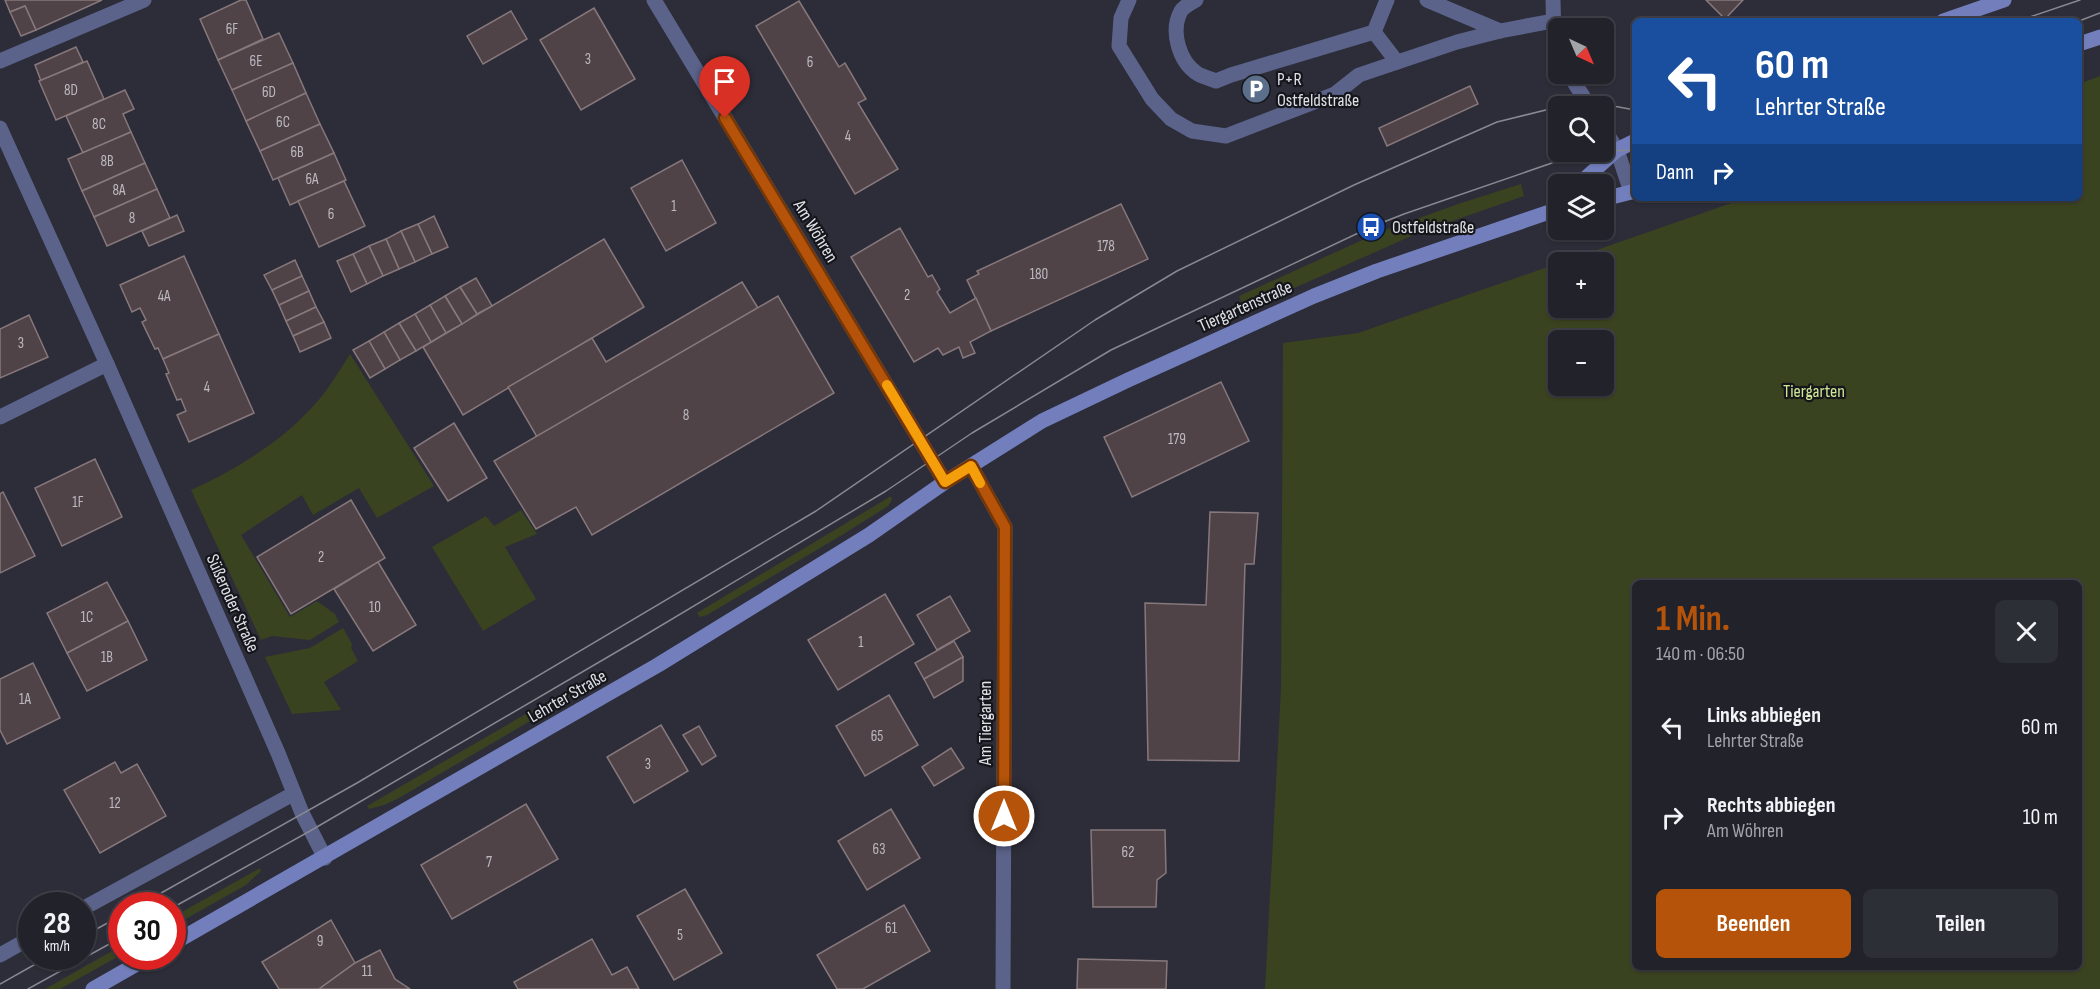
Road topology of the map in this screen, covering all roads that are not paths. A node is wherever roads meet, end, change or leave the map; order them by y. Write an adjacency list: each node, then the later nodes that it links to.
1 (144, 0): 16 (street)
2 (654, 0): 30 (street, Am Wöhren)
3 (1129, 0): 17 (street)
4 (1196, 0): 13 (street)
5 (1387, 0): 13 (street)
6 (1427, 0): 12 (street)
7 (1553, 0): 9 (street)
8 (2004, 0): 10 (main road)
9 (1553, 18)
10 (1952, 18)
11 (1548, 22): 12 (street)
12 (1500, 31): 17 (street)
13 (1374, 32): 17 (street)
14 (2100, 37): 15 (main road)
15 (2082, 43)
16 (0, 61)
17 (1397, 62)
18 (0, 128): 27 (street, Süßeroder Straße)
19 (1632, 142): 21 (main road)
20 (1614, 145): 21 (street)
21 (1617, 150): 22 (main road); 23 (street)
22 (1590, 174)
23 (1632, 189)
24 (1632, 192): 25 (main road)
25 (1614, 197)
26 (1548, 210): 29 (main road, Tiergartenstraße)
27 (107, 364): 28 (street); 31 (street, Süßeroder Straße)
28 (0, 417)
29 (971, 466): 30 (main road, Lehrter Straße); 39 (street, Am Tiergarten)
30 (945, 482): 32 (main road, Lehrter Straße)
31 (293, 794): 32 (street, Süßeroder Straße); 33 (street)
32 (325, 858): 34 (main road, Lehrter Straße)
33 (96, 901)
34 (186, 936)
35 (18, 945): 36 (street)
36 (0, 955)
37 (126, 970): 38 (main road)
38 (93, 989)
39 (1003, 989)

